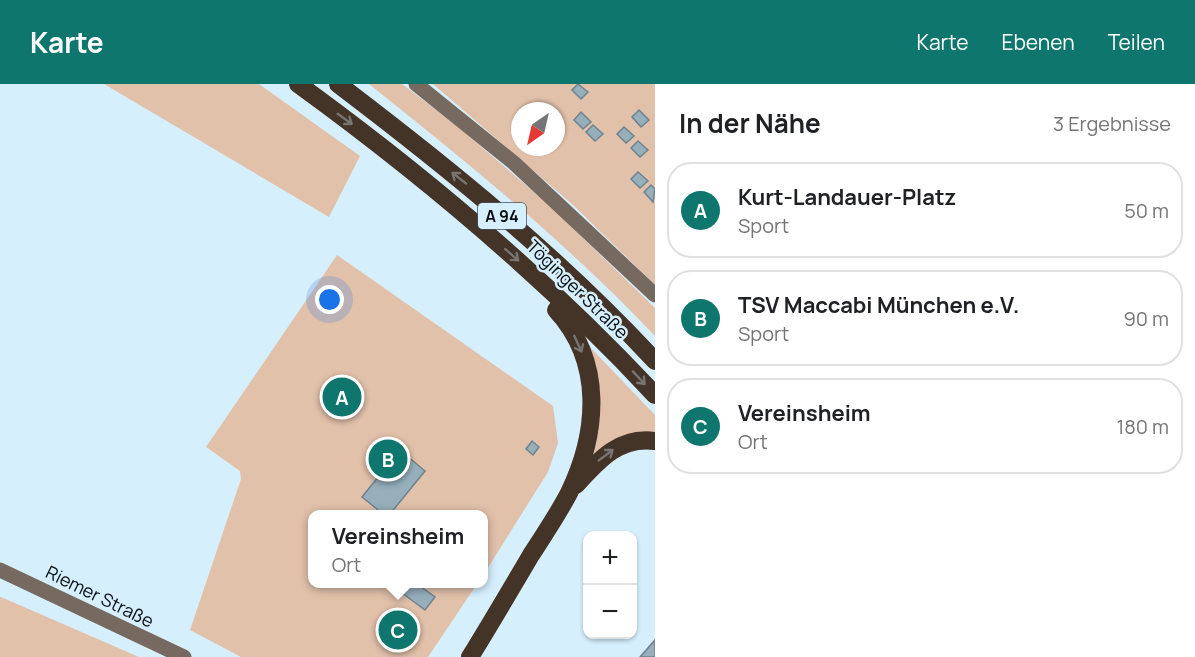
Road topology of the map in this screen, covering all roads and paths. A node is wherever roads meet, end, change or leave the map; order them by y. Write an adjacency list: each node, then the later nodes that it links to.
1 (298, 84): 4 (highway, Töginger Straße / A 94, one-way to 4)
2 (338, 84): 6 (highway, Töginger Straße / A 94, one-way to 2)
3 (416, 84): 5 (main road)
4 (537, 278): 7 (highway, Töginger Straße / A 94, one-way to 7); 9 (highway, one-way to 9)
5 (655, 295)
6 (655, 361)
7 (655, 395)
8 (655, 441): 9 (highway, one-way to 8)
9 (569, 493): 12 (highway)
10 (0, 570): 11 (main road, Riemer Straße)
11 (184, 657)
12 (470, 657)

